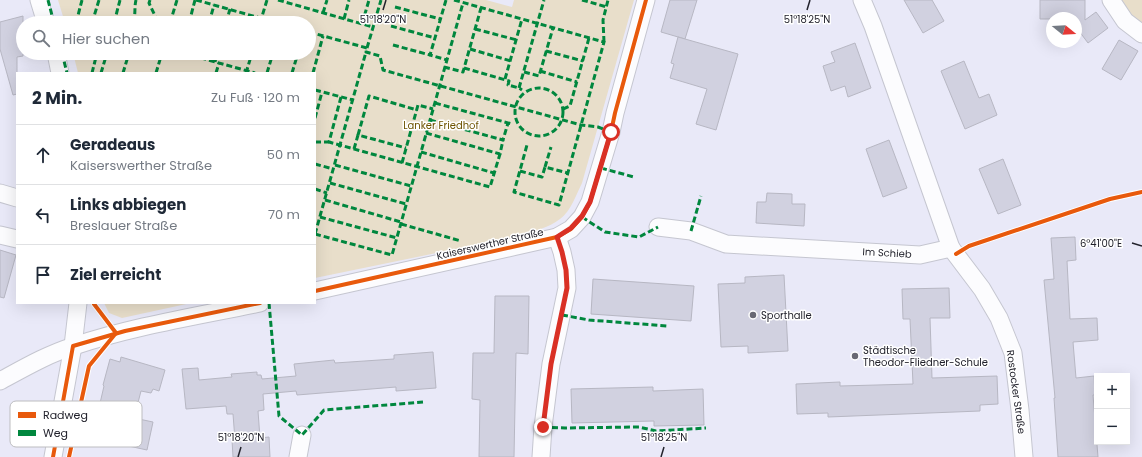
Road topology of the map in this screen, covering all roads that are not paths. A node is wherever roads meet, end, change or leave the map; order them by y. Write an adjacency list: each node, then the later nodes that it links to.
1 (39, 0): 5 (street)
2 (646, 0): 13 (street, Kaiserswerther Straße)
3 (862, 0): 15 (street)
4 (1111, 0): 6 (street)
5 (44, 16)
6 (1142, 34)
7 (57, 60): 8 (street)
8 (60, 72)
9 (0, 193): 10 (street)
10 (16, 198)
11 (658, 227): 15 (street, Im Schieb)
12 (0, 235): 14 (street)
13 (557, 237): 16 (street, Kaiserswerther Straße); 26 (street)
14 (16, 239)
15 (951, 248): 27 (street, Rostocker Straße)
16 (316, 291)
17 (78, 304): 19 (street)
18 (255, 304): 19 (street)
19 (73, 346): 20 (street); 21 (street)
20 (0, 381)
21 (63, 401)
22 (302, 435): 25 (street)
23 (55, 447): 24 (street)
24 (53, 457)
25 (298, 457)
26 (541, 457)
27 (1024, 457)

